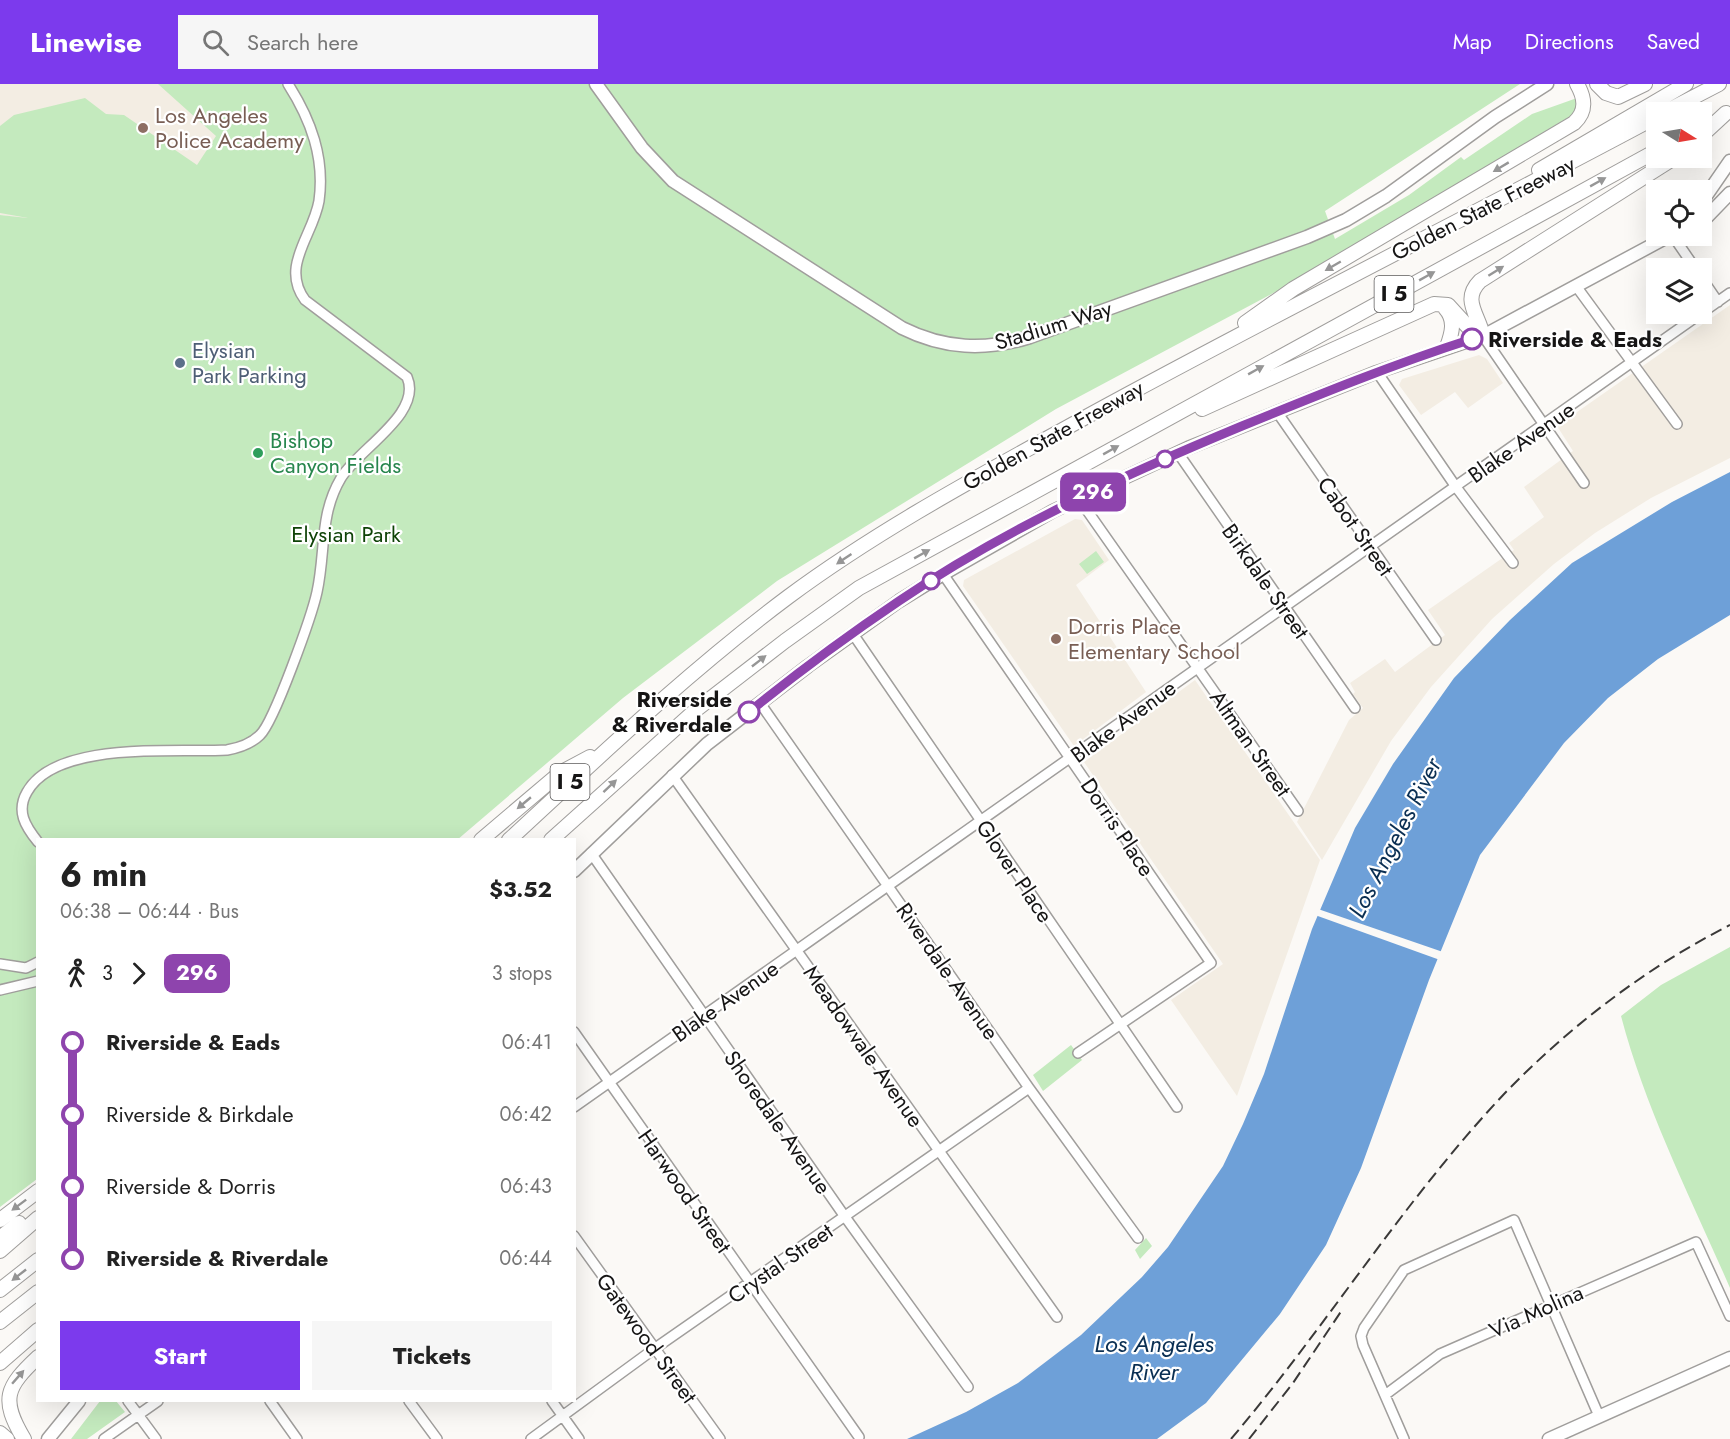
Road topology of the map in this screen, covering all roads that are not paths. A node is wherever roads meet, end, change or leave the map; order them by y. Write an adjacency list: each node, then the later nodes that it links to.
1 (288, 84): 57 (street)
2 (596, 84): 3 (main road, Stadium Way)
3 (1547, 84)
4 (1577, 84): 29 (highway, one-way to 29)
5 (1597, 84): 6 (highway)
6 (1645, 84)
7 (1686, 84): 19 (highway)
8 (1719, 84): 9 (highway)
9 (1684, 102)
10 (1728, 111): 11 (highway); 13 (highway)
11 (1712, 120)
12 (1646, 122): 19 (highway, Golden State Freeway / I 5)
13 (1712, 126)
14 (1646, 156): 35 (highway, Golden State Freeway / I 5, one-way to 14)
15 (1730, 161): 17 (main road)
16 (1658, 168): 27 (highway, one-way to 16)
17 (1712, 186)
18 (1730, 193): 20 (main road)
19 (1496, 201): 29 (highway, Golden State Freeway / I 5)
20 (1712, 212)
21 (1652, 246): 22 (main road)
22 (1576, 286): 27 (main road); 30 (street)
23 (1712, 293): 25 (street)
24 (1730, 293): 25 (street, Blake Avenue)
25 (1718, 302): 30 (street, Blake Avenue)
26 (1442, 304): 27 (highway); 28 (highway); 35 (highway)
27 (1483, 336): 28 (main road); 34 (street)
28 (1447, 347): 31 (main road)
29 (1205, 352): 49 (highway, Golden State Freeway / I 5, one-way to 49)
30 (1632, 363): 33 (street); 34 (street, Blake Avenue)
31 (1377, 372): 32 (main road); 38 (street)
32 (1276, 412): 36 (main road); 40 (street, Cabot Street)
33 (1677, 424)
34 (1545, 425): 37 (street); 38 (street, Blake Avenue)
35 (1131, 438): 56 (highway, Golden State Freeway / I 5, one-way to 35)
36 (1178, 453): 39 (main road); 43 (street, Birkdale Street)
37 (1584, 483)
38 (1456, 487): 40 (street, Blake Avenue); 41 (street)
39 (1079, 499): 42 (main road); 46 (street, Altman Street)
40 (1370, 547): 43 (street, Blake Avenue); 45 (street, Cabot Street)
41 (1513, 563)
42 (943, 574): 44 (main road); 50 (street, Dorris Place)
43 (1284, 607): 46 (street, Blake Avenue); 48 (street, Birkdale Street)
44 (853, 634): 47 (main road); 53 (street, Glover Place)
45 (1436, 640)
46 (1197, 668): 50 (street, Blake Avenue); 52 (street, Altman Street)
47 (760, 702): 51 (main road); 60 (street, Riverdale Avenue)
48 (1355, 708)
49 (608, 748): 54 (highway, one-way to 54); 55 (highway, Golden State Freeway / I 5)
50 (1071, 759): 53 (street, Blake Avenue); 67 (street, Dorris Place)
51 (672, 775): 58 (main road); 61 (street, Meadowvale Avenue)
52 (1298, 811)
53 (981, 822): 60 (street, Blake Avenue); 67 (street, Glover Place)
54 (482, 838)
55 (511, 838)
56 (553, 838)
57 (36, 839)
58 (591, 853): 59 (main road); 66 (street, Shoredale Avenue)
59 (576, 869)
60 (888, 886): 61 (street, Blake Avenue); 71 (street, Riverdale Avenue)
61 (797, 950): 66 (street, Blake Avenue); 74 (street, Meadowvale Avenue)
62 (36, 963): 63 (street)
63 (0, 964)
64 (36, 981): 65 (street)
65 (0, 990)
66 (704, 1016): 70 (street, Blake Avenue); 77 (street, Shoredale Avenue)
67 (1120, 1024): 69 (street); 73 (street, Glover Place)
68 (576, 1035): 70 (street, Harwood Street)
69 (1078, 1053)
70 (609, 1083): 72 (street, Blake Avenue); 85 (street, Harwood Street)
71 (1029, 1088): 74 (street, Crystal Street); 81 (street, Riverdale Avenue)
72 (576, 1106)
73 (1177, 1107)
74 (938, 1152): 77 (street, Crystal Street); 90 (street, Meadowvale Avenue)
75 (36, 1193): 78 (highway, one-way to 78)
76 (36, 1211): 80 (highway)
77 (845, 1217): 85 (street, Crystal Street); 97 (street, Shoredale Avenue)
78 (0, 1220)
79 (36, 1220): 83 (highway)
80 (0, 1238)
81 (1138, 1238)
82 (576, 1239): 93 (street, Gatewood Street)
83 (0, 1251)
84 (36, 1262): 86 (highway, one-way to 86)
85 (750, 1284): 93 (street, Crystal Street); 109 (street, Harwood Street)
86 (0, 1290)
87 (36, 1294): 91 (highway)
88 (1550, 1305): 89 (street, Via Molina); 98 (street, Via Molina); 98 (street); 107 (street)
89 (1730, 1316)
90 (1057, 1317)
91 (0, 1322)
92 (36, 1332): 96 (highway)
93 (654, 1349): 106 (street, Crystal Street); 119 (street, Gatewood Street)
94 (1730, 1358): 107 (main road)
95 (36, 1359): 111 (highway, one-way to 95)
96 (0, 1363)
97 (968, 1387)
98 (1385, 1395): 120 (street)
99 (78, 1402): 112 (main road)
100 (129, 1402): 105 (street)
101 (157, 1402): 105 (street)
102 (271, 1402): 115 (street)
103 (410, 1402): 116 (street)
104 (553, 1402): 106 (street)
105 (139, 1415): 113 (street); 114 (street)
106 (563, 1416): 117 (street, Crystal Street); 118 (street)
107 (1599, 1416): 121 (main road)
108 (0, 1433): 110 (highway)
109 (859, 1437)
110 (7, 1439)
111 (24, 1439)
112 (48, 1439)
113 (104, 1439)
114 (156, 1439)
115 (297, 1439)
116 (437, 1439)
117 (531, 1439)
118 (579, 1439)
119 (720, 1439)
120 (1404, 1439)
121 (1549, 1439)

